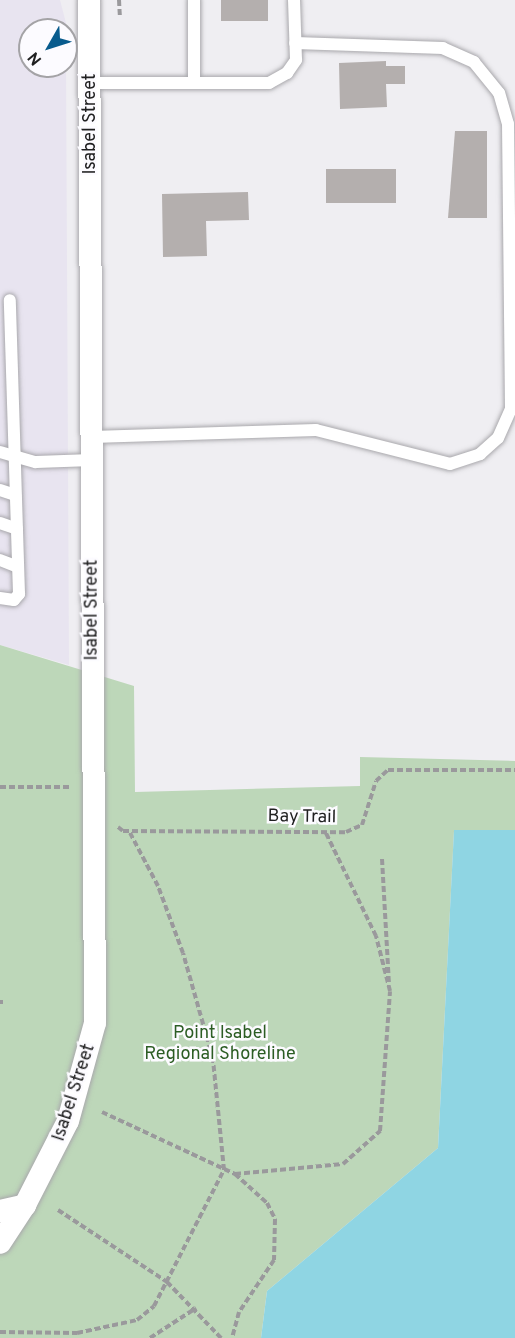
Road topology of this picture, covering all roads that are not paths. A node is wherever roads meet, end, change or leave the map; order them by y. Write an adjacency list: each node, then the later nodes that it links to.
1 (89, 0): 6 (street, Isabel Street)
2 (194, 0): 5 (lane)
3 (294, 0): 4 (lane)
4 (295, 43): 5 (lane); 8 (lane)
5 (194, 82): 6 (lane)
6 (90, 83): 8 (street, Isabel Street)
7 (9, 300): 10 (lane)
8 (92, 437): 11 (street, Isabel Street)
9 (0, 452): 10 (lane)
10 (14, 457): 11 (lane); 13 (lane)
11 (92, 460): 19 (street, Isabel Street)
12 (0, 490): 13 (lane)
13 (15, 495): 15 (lane)
14 (0, 523): 15 (lane)
15 (17, 529): 17 (lane)
16 (0, 561): 17 (lane)
17 (18, 567): 18 (lane)
18 (0, 598)
19 (26, 1205): 20 (street); 21 (street, Isabel Street)
20 (0, 1211)
21 (0, 1243)

